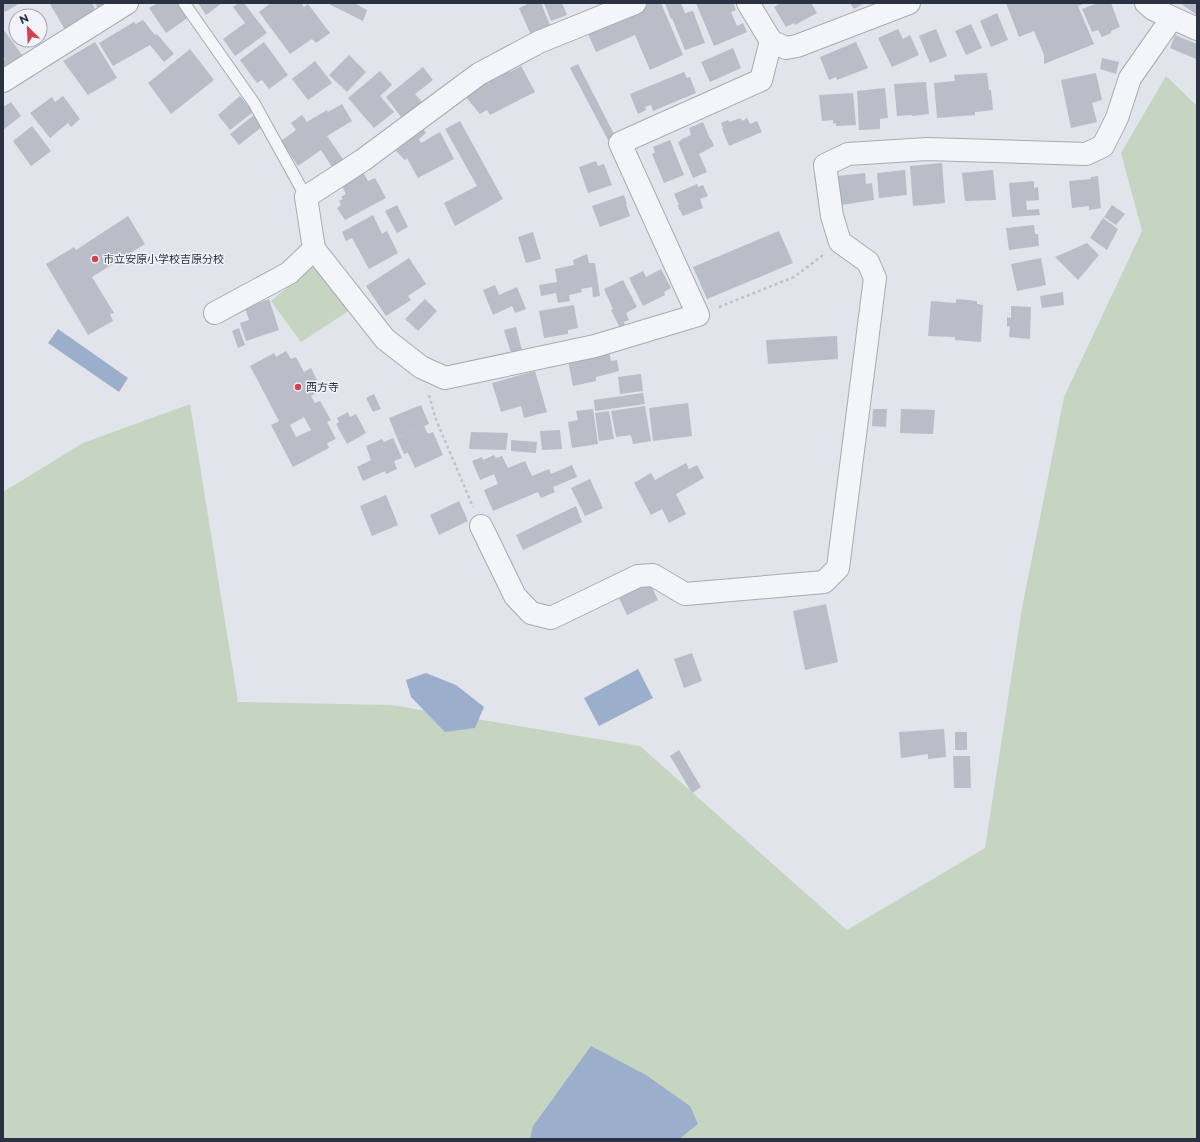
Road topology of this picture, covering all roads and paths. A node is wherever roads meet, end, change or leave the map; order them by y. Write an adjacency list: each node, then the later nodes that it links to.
1 (127, 3): 10 (street)
2 (184, 3): 11 (lane)
3 (635, 3): 11 (street)
4 (748, 3): 9 (street)
5 (908, 3): 9 (street)
6 (1146, 3): 7 (street)
7 (1172, 18): 8 (street); 12 (street)
8 (1197, 29)
9 (771, 41): 15 (street)
10 (3, 81)
11 (306, 197): 13 (street)
12 (840, 242): 15 (path); 17 (street)
13 (314, 249): 14 (street); 16 (street)
14 (215, 313)
15 (698, 315): 16 (street)
16 (421, 367): 17 (path)
17 (481, 526)

